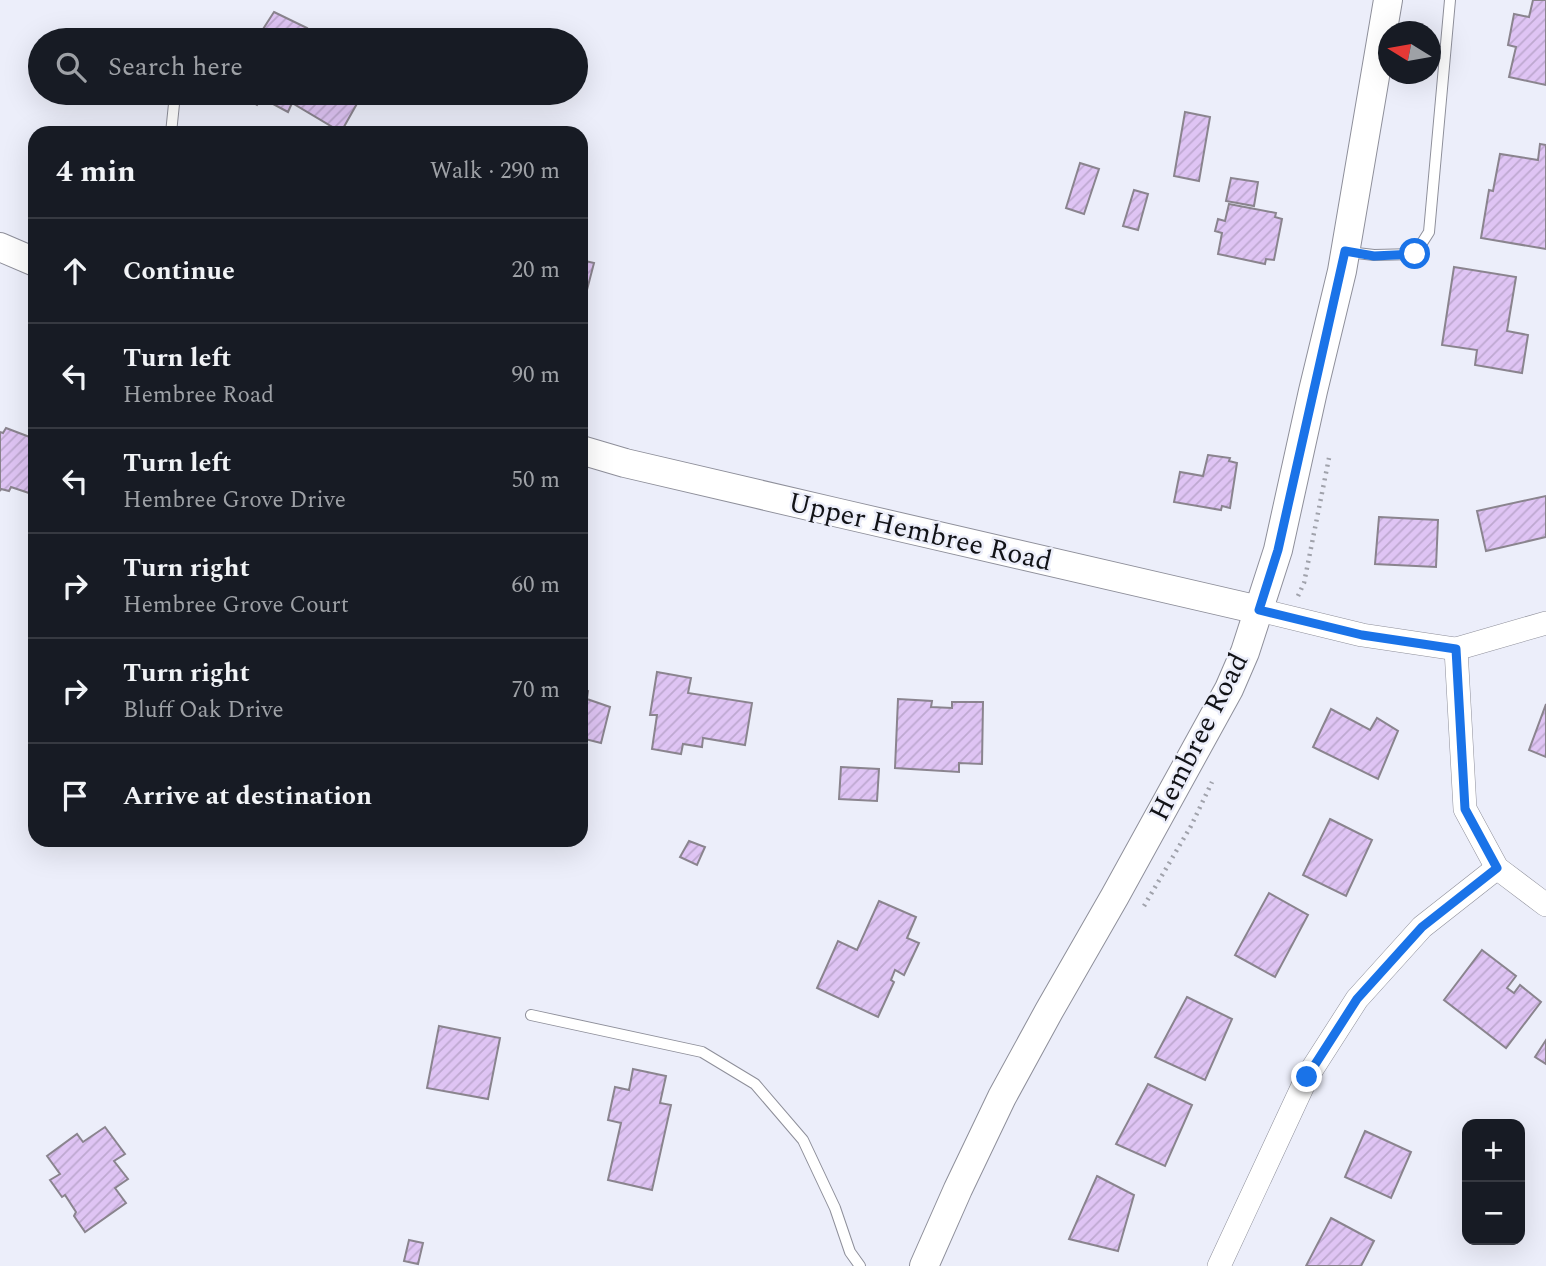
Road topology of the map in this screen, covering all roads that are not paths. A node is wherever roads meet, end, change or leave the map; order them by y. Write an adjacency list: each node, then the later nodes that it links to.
1 (1388, 0): 6 (street, Hembree Road)
2 (1450, 0): 6 (lane)
3 (174, 105): 4 (lane)
4 (172, 126)
5 (0, 247): 7 (street)
6 (1345, 251): 9 (street, Hembree Road)
7 (28, 259)
8 (588, 452): 9 (street, Upper Hembree Road)
9 (1259, 610): 11 (street); 16 (street, Hembree Road)
10 (1546, 623): 11 (street)
11 (1456, 649): 12 (street)
12 (1497, 868): 13 (street); 17 (street)
13 (1546, 905)
14 (531, 1015): 15 (lane)
15 (860, 1266)
16 (924, 1266)
17 (1219, 1266)

